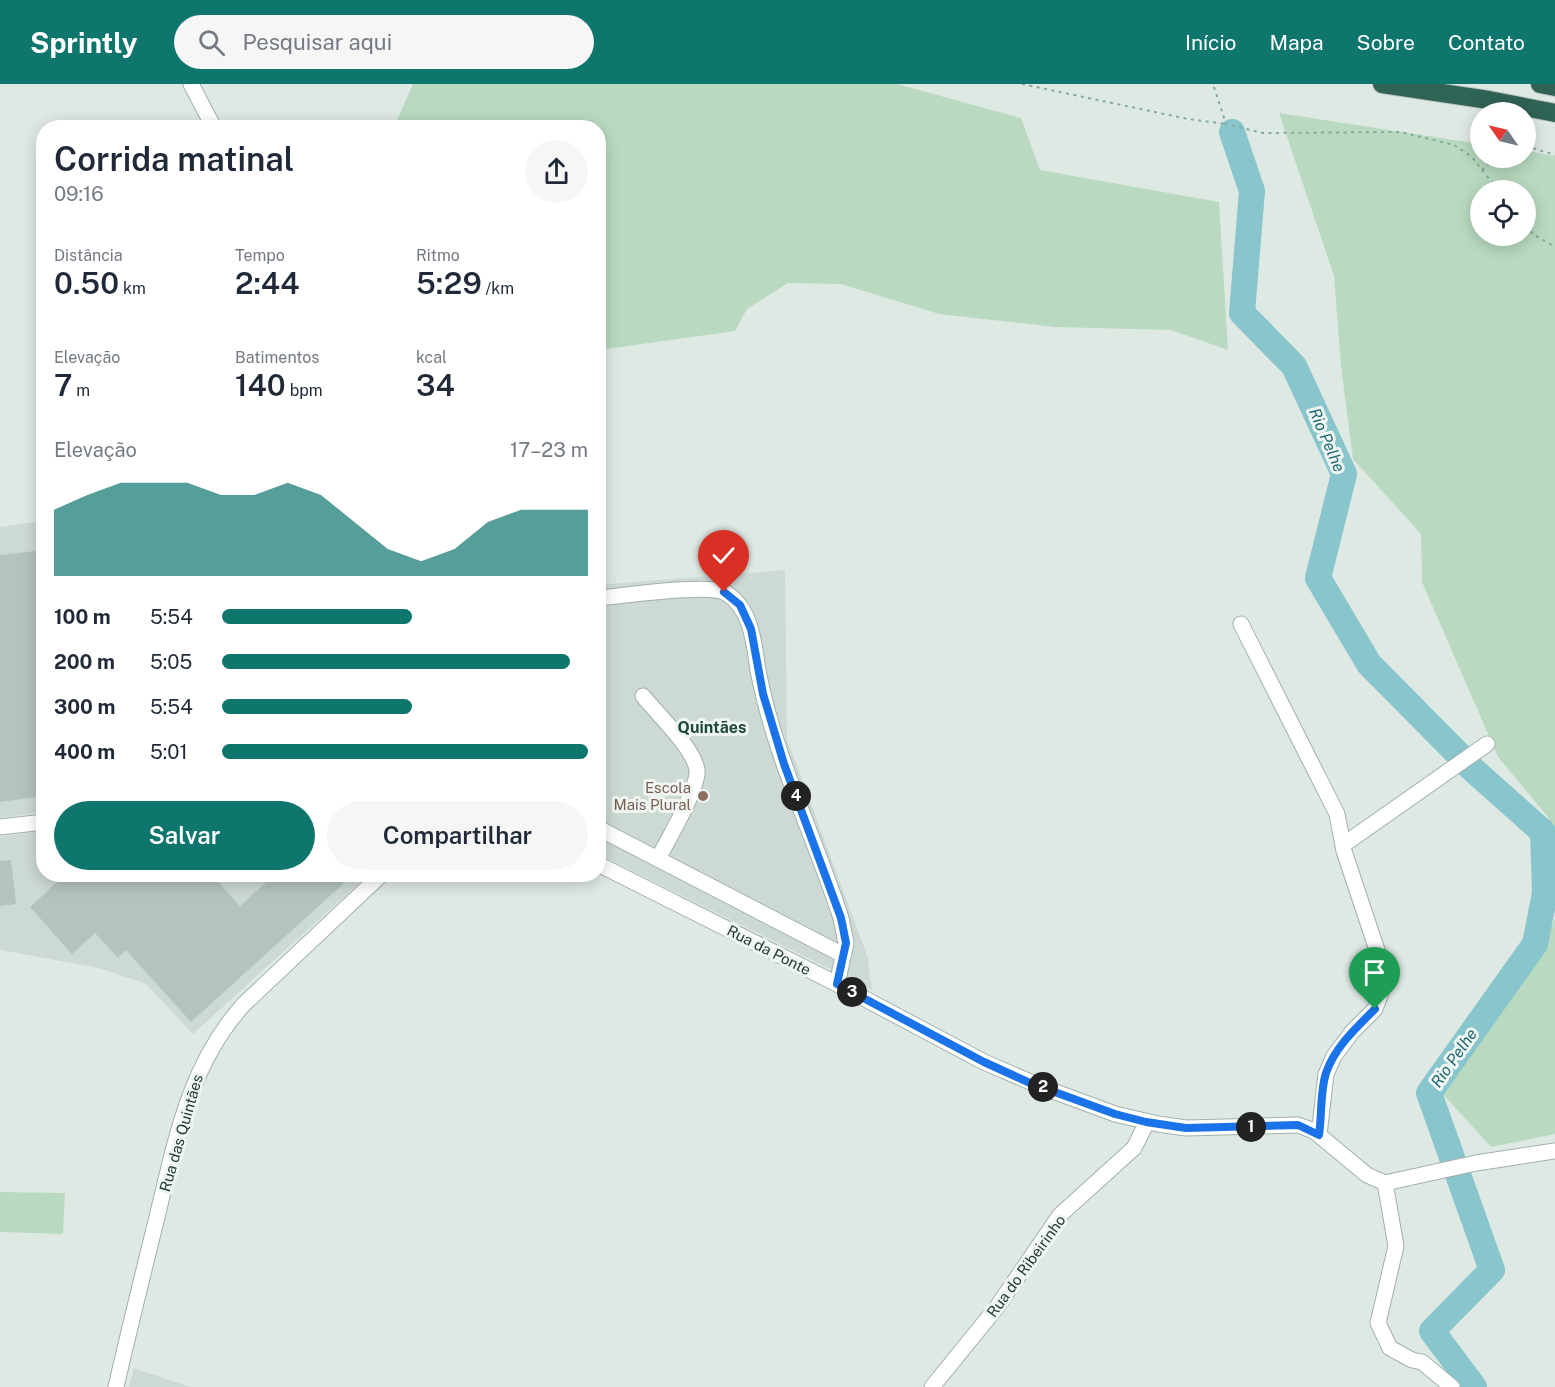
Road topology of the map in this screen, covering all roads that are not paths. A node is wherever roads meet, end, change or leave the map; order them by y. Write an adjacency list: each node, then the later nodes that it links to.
1 (191, 84): 6 (street)
2 (1382, 84): 5 (highway)
3 (1540, 84): 4 (highway)
4 (1555, 87)
5 (1555, 114)
6 (210, 120)
7 (606, 597): 18 (street)
8 (1241, 624): 14 (street)
9 (643, 696): 15 (street)
10 (1487, 744): 14 (street)
11 (36, 823): 12 (street)
12 (0, 827)
13 (606, 832): 15 (street)
14 (1343, 844): 21 (street)
15 (658, 859): 18 (street)
16 (606, 868): 19 (street, Rua da Ponte)
17 (374, 882): 24 (street, Rua das Quintães)
18 (843, 954): 19 (street)
19 (837, 984): 20 (street, Rua da Ponte)
20 (1146, 1122): 21 (street, Rua da Ponte); 25 (street, Rua do Ribeirinho)
21 (1319, 1135): 23 (street, Rua da Ponte)
22 (1555, 1151): 23 (street)
23 (1385, 1183): 26 (street)
24 (116, 1387)
25 (932, 1387)
26 (1452, 1387)

